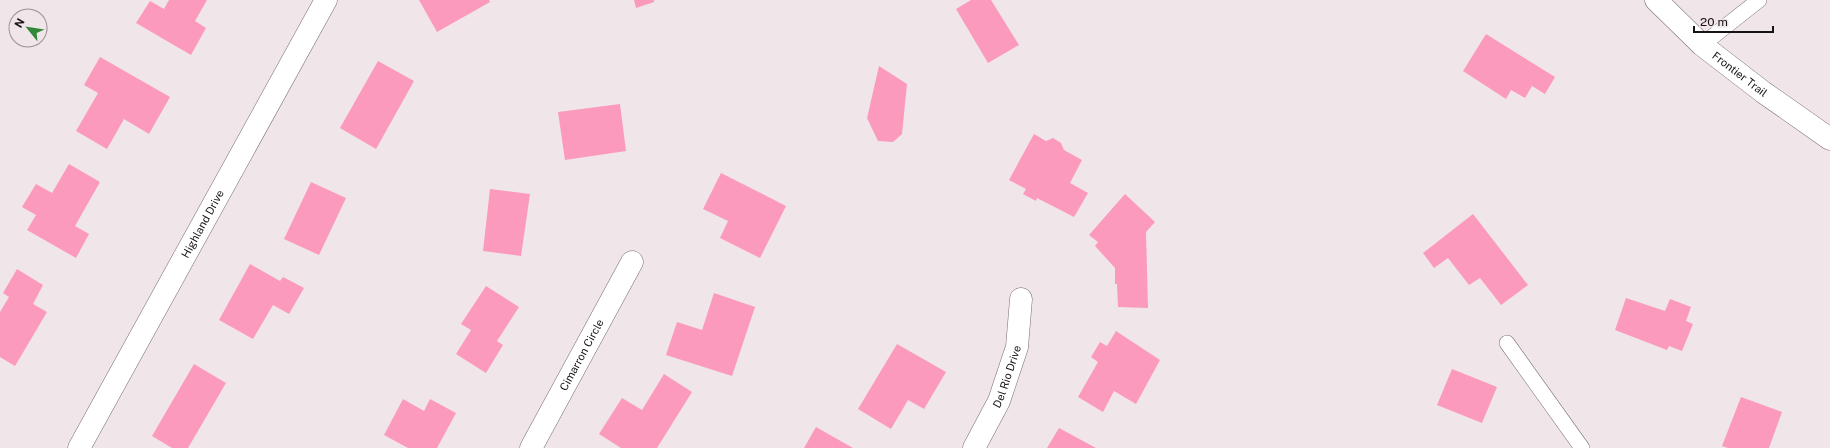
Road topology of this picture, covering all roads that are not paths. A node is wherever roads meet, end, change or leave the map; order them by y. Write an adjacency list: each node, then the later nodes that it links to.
1 (326, 0): 9 (street, Highland Drive)
2 (1656, 0): 4 (street, Frontier Trail)
3 (1759, 0): 4 (lane)
4 (1702, 44): 5 (street, Frontier Trail)
5 (1830, 140)
6 (632, 262): 10 (street, Cimarron Circle)
7 (1021, 299): 11 (street, Del Rio Drive)
8 (1507, 343): 12 (lane)
9 (78, 448)
10 (531, 448)
11 (974, 448)
12 (1582, 448)

